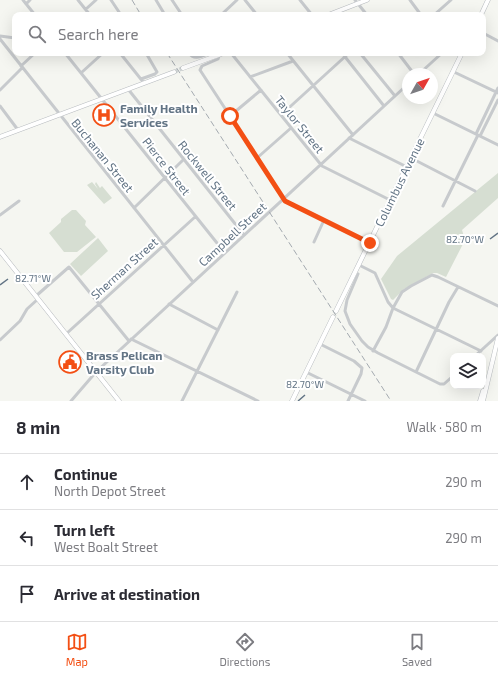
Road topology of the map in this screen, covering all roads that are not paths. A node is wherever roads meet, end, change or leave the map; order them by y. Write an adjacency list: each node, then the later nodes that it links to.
1 (23, 0): 17 (street)
2 (30, 0): 17 (street)
3 (78, 0): 18 (street)
4 (96, 0): 18 (street)
5 (111, 0): 21 (street)
6 (162, 0): 15 (street)
7 (172, 0): 23 (street)
8 (237, 0): 24 (street)
9 (245, 0): 25 (street)
10 (300, 0): 26 (street)
11 (367, 0): 16 (main road)
12 (410, 0): 29 (street)
13 (451, 0): 30 (street)
14 (487, 1): 31 (main road)
15 (157, 2): 22 (street)
16 (357, 2): 27 (main road); 28 (street)
17 (26, 4): 19 (street)
18 (86, 9): 20 (street)
19 (33, 12)
20 (88, 12)
21 (119, 12)
22 (163, 12)
23 (180, 12)
24 (224, 12)
25 (255, 12)
26 (310, 12)
27 (335, 12)
28 (365, 12)
29 (419, 12)
30 (437, 12)
31 (482, 12)
32 (486, 35): 35 (street)
33 (0, 38): 34 (street); 36 (street, Buchanan Street)
34 (12, 38)
35 (498, 41)
36 (12, 55)
37 (13, 56): 55 (street, Buchanan Street)
38 (32, 56): 55 (street)
39 (67, 56): 61 (street, Pierce Street)
40 (100, 56): 61 (street)
41 (122, 56): 63 (street)
42 (148, 56): 63 (street)
43 (191, 56): 44 (street)
44 (201, 56)
45 (215, 56): 56 (main road)
46 (219, 56): 79 (street)
47 (233, 56): 62 (street, Taylor Street)
48 (289, 56): 54 (street)
49 (362, 56): 71 (street)
50 (400, 56): 57 (street)
51 (439, 56): 58 (street)
52 (461, 56): 60 (main road, Columbus Avenue)
53 (345, 57): 64 (street); 75 (street)
54 (293, 61): 62 (street); 64 (street)
55 (21, 67): 68 (street); 77 (street, Buchanan Street)
56 (183, 68)
57 (409, 68)
58 (426, 68)
59 (174, 72): 63 (main road)
60 (454, 72): 70 (street); 76 (main road, Columbus Avenue)
61 (81, 73): 72 (street, Pierce Street)
62 (250, 77): 69 (street, Taylor Street)
63 (143, 81): 66 (main road)
64 (313, 86): 78 (street); 82 (street)
65 (498, 88): 70 (street)
66 (128, 89): 72 (main road); 89 (street, Rockwell Street)
67 (402, 89): 71 (street, Campbell Street)
68 (0, 90)
69 (261, 90): 78 (street, Taylor Street); 79 (street)
70 (497, 93): 83 (street)
71 (394, 96): 75 (street, Campbell Street)
72 (102, 99): 77 (main road); 92 (street, Pierce Street)
73 (498, 100): 83 (street)
74 (0, 106): 81 (street)
75 (384, 106): 82 (street, Campbell Street)
76 (433, 113): 83 (street); 88 (main road, Columbus Avenue)
77 (60, 115): 81 (main road); 99 (street, Buchanan Street)
78 (281, 115): 80 (street, Taylor Street)
79 (230, 116): 87 (street)
80 (291, 128): 87 (street); 90 (street, Taylor Street)
81 (18, 130): 84 (main road)
82 (353, 135): 85 (street, Campbell Street)
83 (478, 135): 86 (street); 93 (street)
84 (0, 137)
85 (349, 138): 90 (street, Campbell Street); 91 (street)
86 (498, 145)
87 (256, 158): 95 (street)
88 (411, 158): 91 (main road, Columbus Avenue); 93 (street)
89 (183, 160): 92 (street); 103 (street, Rockwell Street)
90 (321, 164): 95 (street, Campbell Street); 96 (street, Taylor Street)
91 (407, 167): 96 (main road, Columbus Avenue)
92 (164, 178): 99 (street); 101 (street, Pierce Street)
93 (455, 181): 94 (street); 98 (street)
94 (475, 191)
95 (284, 199): 102 (street); 103 (street, Campbell Street)
96 (390, 200): 105 (main road, Columbus Avenue)
97 (19, 201): 100 (street)
98 (443, 206)
99 (134, 208): 106 (street, Buchanan Street)
100 (0, 215)
101 (195, 217): 106 (street, Sherman Street); 108 (street, Pierce Street)
102 (324, 220): 104 (street); 105 (street)
103 (244, 235): 108 (street, Campbell Street)
104 (314, 242)
105 (370, 243): 109 (main road, Columbus Avenue)
106 (163, 246): 111 (street, Buchanan Street); 115 (street, Sherman Street)
107 (0, 250): 114 (main road)
108 (225, 253): 111 (street, Campbell Street)
109 (358, 265): 118 (street); 119 (main road, Columbus Avenue)
110 (358, 274): 129 (street)
111 (193, 282): 116 (street, Campbell Street)
112 (458, 287): 117 (street); 118 (street); 121 (street)
113 (237, 292): 122 (street)
114 (37, 297): 115 (street); 123 (main road); 126 (street)
115 (99, 304): 123 (street, Sherman Street); 127 (street)
116 (169, 304): 122 (street); 127 (street, Campbell Street)
117 (498, 306)
118 (393, 308): 121 (street); 129 (street)
119 (336, 311)
120 (333, 317): 128 (main road)
121 (437, 329): 130 (street); 135 (street)
122 (218, 330): 132 (street)
123 (66, 334): 133 (main road)
124 (498, 335): 130 (street)
125 (498, 338): 136 (main road)
126 (0, 340)
127 (130, 340): 132 (street); 133 (street, Campbell Street)
128 (320, 344): 134 (main road); 138 (street)
129 (373, 351): 135 (street)
130 (481, 351): 131 (street)
131 (479, 353)
132 (197, 371): 142 (street); 143 (street)
133 (96, 372): 140 (street, Campbell Street); 141 (main road)
134 (306, 372): 138 (street); 144 (main road)
135 (416, 372): 137 (street)
136 (488, 376): 139 (main road); 147 (main road)
137 (450, 378)
138 (351, 394): 145 (street); 146 (street)
139 (483, 400)
140 (71, 401)
141 (119, 401)
142 (182, 401)
143 (258, 401)
144 (292, 401)
145 (348, 401)
146 (365, 401)
147 (480, 401)

